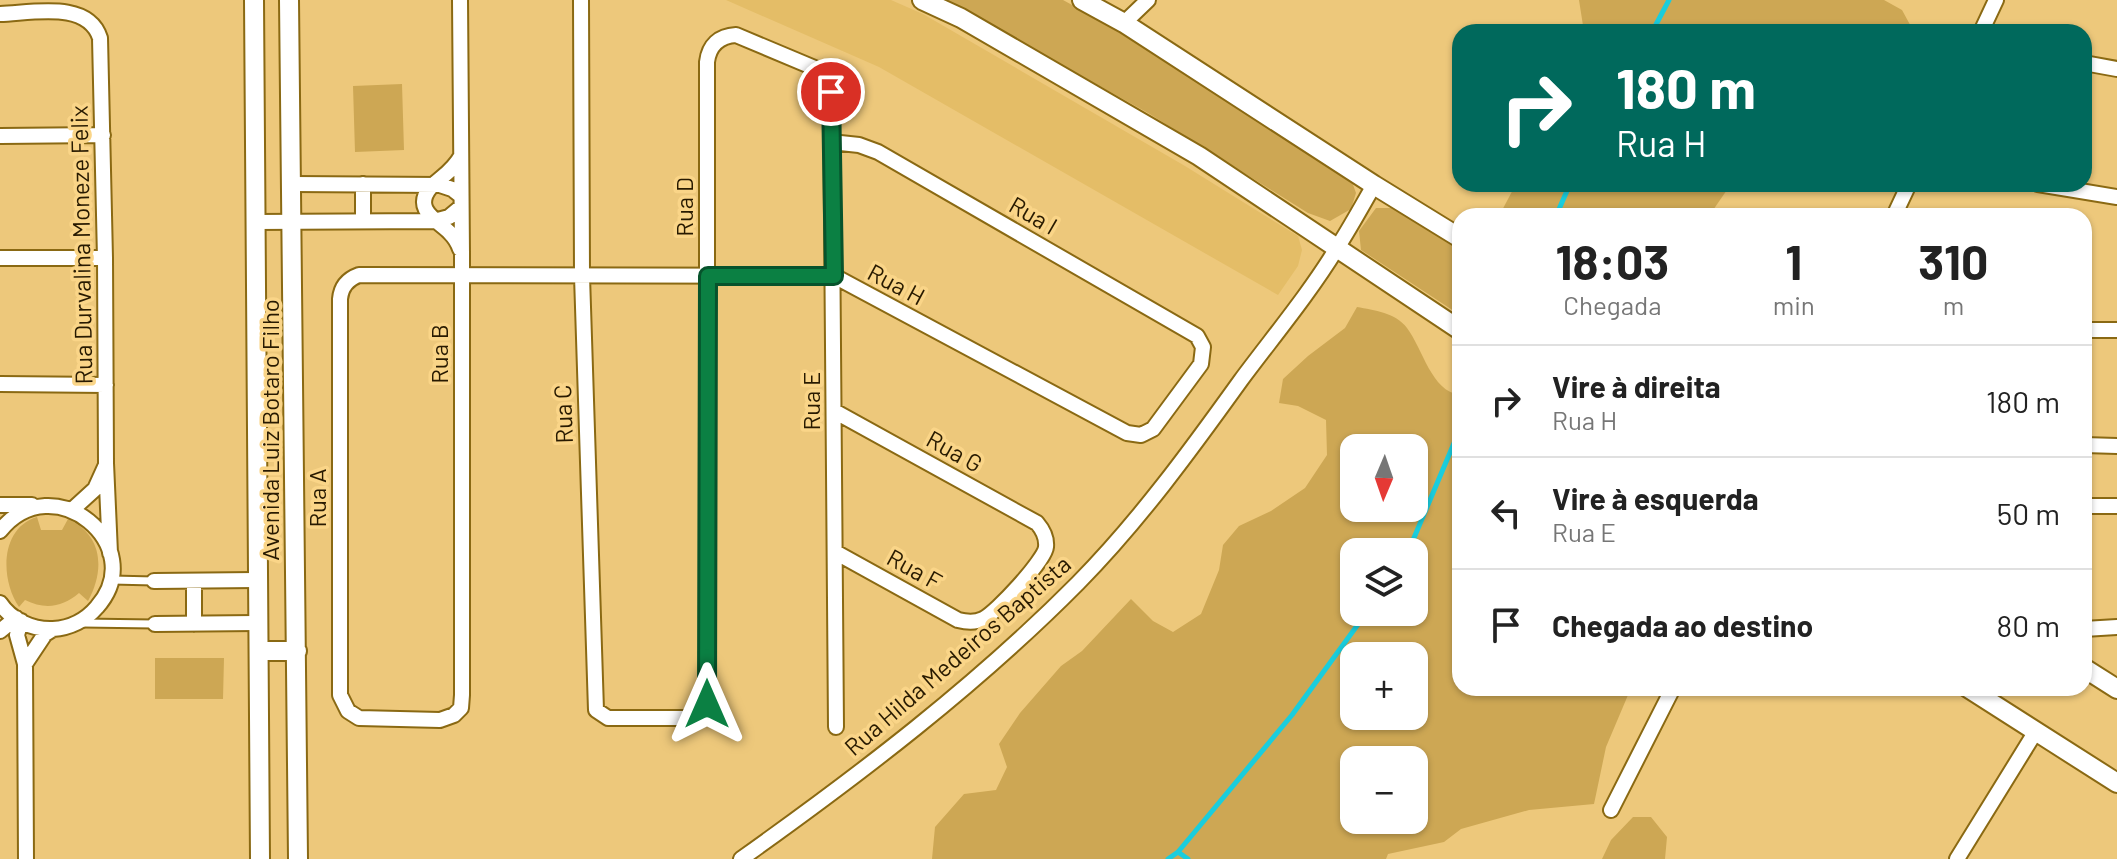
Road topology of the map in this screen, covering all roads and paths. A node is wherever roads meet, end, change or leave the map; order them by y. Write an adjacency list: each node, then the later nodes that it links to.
1 (254, 0): 28 (street, Avenida Luiz Botaro Filho)
2 (289, 0): 19 (street, Avenida Luiz Botaro Filho)
3 (460, 0): 18 (street, Rua B)
4 (581, 0): 36 (street, Rua C)
5 (922, 0): 31 (street)
6 (1082, 0): 10 (street)
7 (1148, 0): 10 (street)
8 (1996, 0): 11 (street)
9 (0, 14): 15 (street, Rua Durvalina Moneze Felix)
10 (1124, 23): 22 (street)
11 (1985, 24)
12 (714, 44): 17 (street, Rua E); 37 (street, Rua D)
13 (2092, 64): 14 (street)
14 (2117, 69)
15 (103, 135): 16 (street); 34 (street, Rua Durvalina Moneze Felix)
16 (0, 136)
17 (831, 142): 38 (street, Rua E); 45 (street, Rua I)
18 (461, 156): 21 (street); 25 (street, Rua B)
19 (293, 184): 20 (street); 29 (street, Avenida Luiz Botaro Filho)
20 (363, 184): 21 (street); 26 (street)
21 (435, 185): 25 (street); 27 (street)
22 (1374, 185): 30 (street); 31 (street, Rua Hilda Medeiros Baptista)
23 (2087, 192): 24 (street)
24 (2117, 197)
25 (461, 201): 27 (street); 32 (street, Rua B)
26 (363, 221): 27 (street); 29 (street)
27 (434, 221): 32 (street)
28 (255, 222): 29 (street); 58 (street, Avenida Luiz Botaro Filho)
29 (293, 222): 73 (street, Avenida Luiz Botaro Filho)
30 (1452, 233)
31 (1337, 250): 39 (street); 88 (street, Rua Hilda Medeiros Baptista)
32 (462, 253): 35 (street, Rua B)
33 (0, 258): 34 (street)
34 (105, 258): 43 (street, Rua Durvalina Moneze Felix)
35 (462, 275): 36 (street, Rua H); 79 (street, Rua B); 79 (street, Rua A)
36 (582, 276): 37 (street, Rua H); 80 (street, Rua C)
37 (708, 276): 38 (street, Rua H); 80 (street, Rua D)
38 (834, 276): 44 (street, Rua E); 45 (street, Rua H)
39 (1452, 324)
40 (2092, 330): 41 (street)
41 (2117, 330)
42 (0, 384): 43 (street)
43 (106, 385): 48 (street, Rua Durvalina Moneze Felix)
44 (834, 411): 55 (street, Rua E); 63 (street, Rua G)
45 (1141, 435)
46 (2092, 445): 47 (street)
47 (2117, 446)
48 (106, 463): 53 (street); 56 (street, Rua Durvalina Moneze Felix)
49 (0, 505): 50 (street)
50 (48, 506): 53 (street); 54 (street)
51 (2092, 506): 52 (street)
52 (2117, 506)
53 (72, 510): 56 (street)
54 (0, 531)
55 (835, 552): 63 (street, Rua F); 81 (street, Rua E)
56 (110, 553): 57 (street, Rua Durvalina Moneze Felix)
57 (111, 580): 59 (lane); 64 (street)
58 (258, 580): 60 (street); 65 (street, Avenida Luiz Botaro Filho)
59 (154, 581): 60 (street)
60 (194, 582): 67 (street)
61 (0, 603): 62 (street)
62 (18, 620): 69 (street); 71 (street); 74 (street)
63 (973, 622)
64 (76, 623): 66 (lane); 69 (street)
65 (259, 623): 67 (street); 72 (street, Avenida Luiz Botaro Filho)
66 (155, 624): 67 (street)
67 (194, 624)
68 (2117, 627): 70 (street)
69 (53, 629): 74 (street)
70 (2092, 629)
71 (0, 631)
72 (259, 651): 73 (street); 86 (street, Avenida Luiz Botaro Filho)
73 (297, 651): 87 (street, Avenida Luiz Botaro Filho)
74 (25, 664): 85 (street)
75 (2092, 673): 76 (street)
76 (2117, 689)
77 (1669, 696): 84 (street)
78 (1981, 696): 82 (street)
79 (461, 708)
80 (707, 708)
81 (836, 727)
82 (2036, 731): 83 (street); 89 (street)
83 (2117, 783)
84 (1611, 810)
85 (26, 859)
86 (260, 859)
87 (298, 859)
88 (741, 859)
89 (1957, 859)

